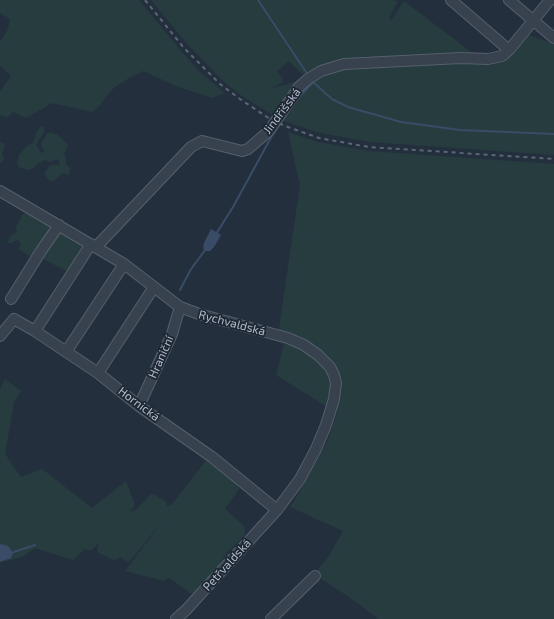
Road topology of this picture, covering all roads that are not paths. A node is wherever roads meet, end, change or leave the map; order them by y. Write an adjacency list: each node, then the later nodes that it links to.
1 (451, 0): 6 (street)
2 (509, 0): 4 (street)
3 (550, 0): 4 (street)
4 (533, 20): 5 (street); 6 (street)
5 (554, 38)
6 (509, 50): 9 (street, Jindřišská)
7 (0, 191): 8 (street, Rychvaldská)
8 (59, 225): 9 (street, Rychvaldská); 12 (street)
9 (93, 245): 10 (street, Rychvaldská); 14 (street, Jindřišská)
10 (124, 264): 11 (street, Rychvaldská); 16 (street)
11 (154, 287): 13 (street, Rychvaldská); 17 (street)
12 (10, 299)
13 (180, 307): 18 (street, Hraniční); 19 (street, Rychvaldská)
14 (35, 331): 15 (street, Hornická); 16 (street, Hornická)
15 (0, 336)
16 (66, 352): 17 (street, Hornická)
17 (98, 373): 18 (street, Hornická)
18 (139, 406): 19 (street, Hornická)
19 (277, 510): 21 (street, Petřvaldská)
20 (315, 576): 22 (street)
21 (176, 619)
22 (271, 619)

